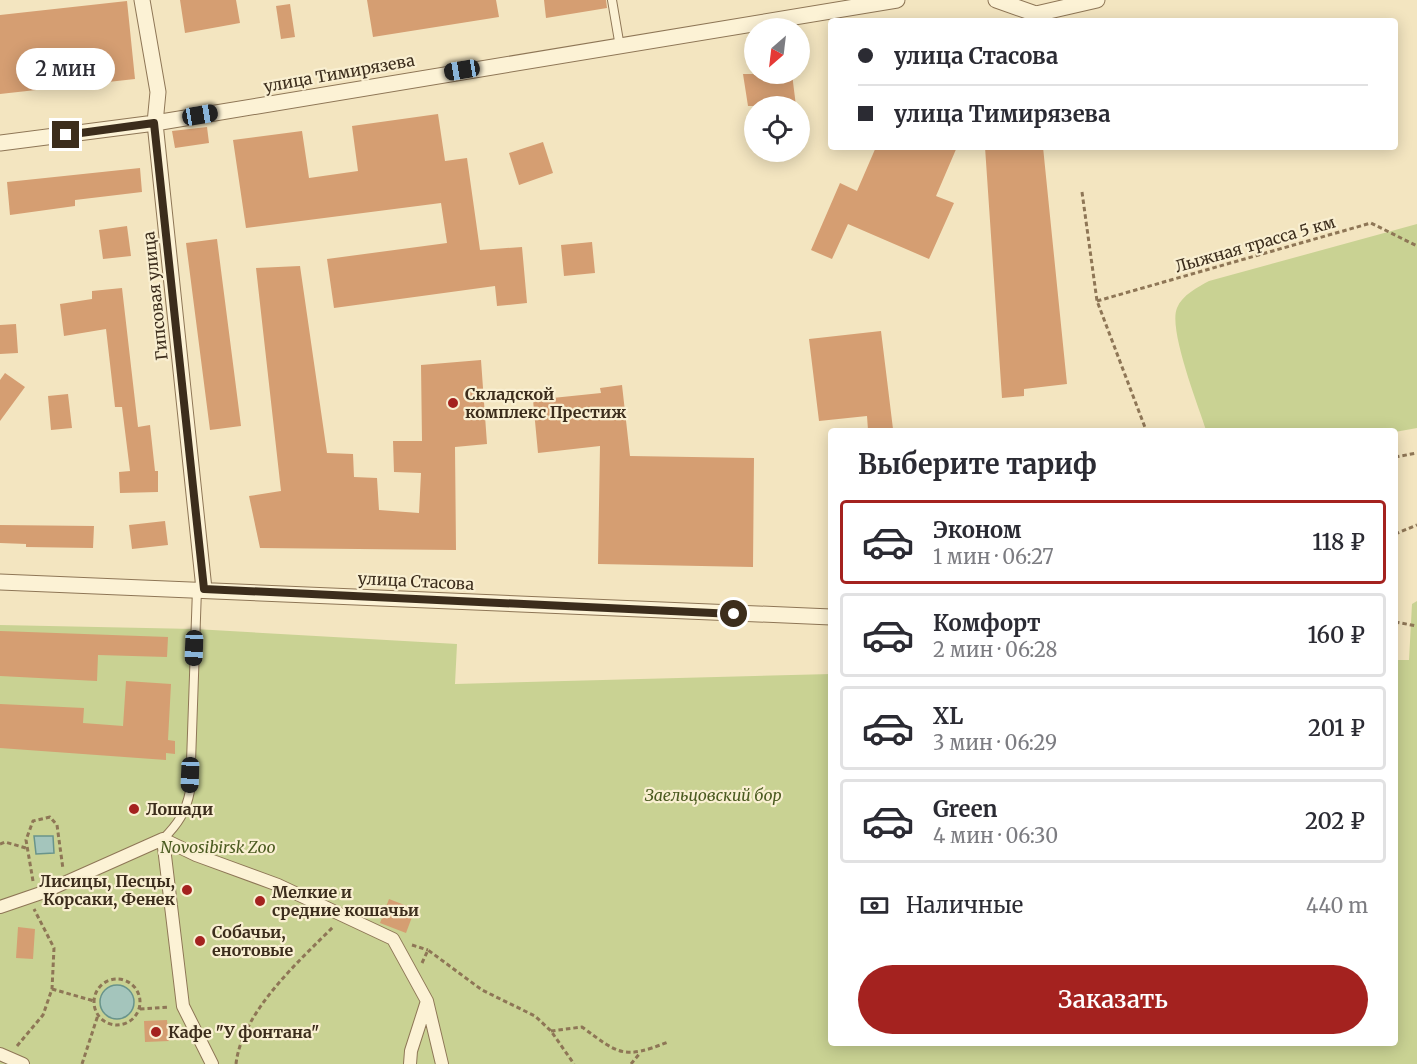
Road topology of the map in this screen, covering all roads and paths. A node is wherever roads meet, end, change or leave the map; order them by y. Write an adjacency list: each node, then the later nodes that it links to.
1 (142, 0): 7 (street, Гипсовая улица)
2 (612, 0): 6 (lane)
3 (897, 0): 6 (street, улица Тимирязева)
4 (996, 0): 5 (street)
5 (1097, 0)
6 (620, 47): 7 (street, улица Тимирязева)
7 (154, 123): 8 (street, улица Тимирязева); 18 (street, Гипсовая улица)
8 (0, 143)
9 (1082, 192): 11 (path)
10 (1417, 246): 11 (path, Лыжная трасса 5 км)
11 (1097, 301): 12 (path)
12 (1145, 428)
13 (1417, 453): 14 (path)
14 (1398, 456)
15 (1417, 525): 16 (path)
16 (1398, 533)
17 (0, 582): 18 (street, улица Стасова)
18 (200, 589): 19 (street, улица Стасова); 22 (lane)
19 (828, 617)
20 (1398, 623): 21 (path)
21 (1417, 626)
22 (163, 839): 25 (street); 28 (street); 33 (street)
23 (0, 844): 24 (path)
24 (26, 848): 25 (path); 26 (path)
25 (64, 883): 26 (street)
26 (32, 895): 27 (street); 30 (path)
27 (0, 907)
28 (344, 916): 29 (street); 43 (path)
29 (414, 978): 32 (street); 36 (path)
30 (52, 989): 31 (path); 39 (path)
31 (94, 1001): 34 (path); 35 (path)
32 (427, 1001): 44 (street); 45 (street)
33 (183, 1006): 34 (path); 42 (street)
34 (140, 1009): 35 (path)
35 (98, 1015): 41 (path)
36 (551, 1031): 38 (path); 46 (path)
37 (668, 1042): 38 (path)
38 (640, 1053): 47 (path)
39 (4, 1056): 40 (street)
40 (23, 1064)
41 (82, 1064)
42 (212, 1064)
43 (236, 1064)
44 (410, 1064)
45 (442, 1064)
46 (574, 1064)
47 (631, 1064)

